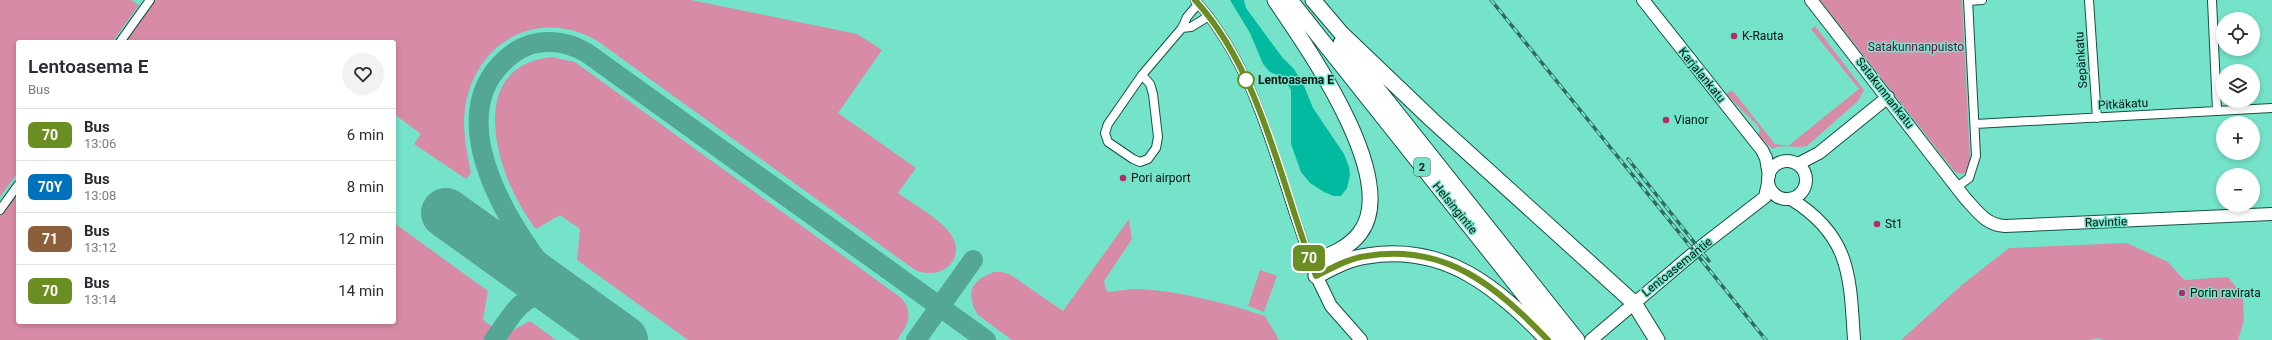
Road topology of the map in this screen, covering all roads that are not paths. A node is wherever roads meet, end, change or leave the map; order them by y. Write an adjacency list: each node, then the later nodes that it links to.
1 (150, 0): 15 (street)
2 (1275, 0): 33 (highway)
3 (1290, 0): 35 (highway, Helsingintie / 2)
4 (1307, 0): 35 (highway, Helsingintie / 2)
5 (1313, 0): 34 (highway)
6 (1642, 0): 22 (main road, Karjalankatu)
7 (1811, 0): 17 (main road, Satakunnankatu)
8 (1982, 0): 11 (street)
9 (2089, 0): 20 (street, Sepänkatu)
10 (2212, 0): 19 (street)
11 (1968, 1): 21 (street)
12 (1197, 2): 13 (street); 14 (street)
13 (1209, 16): 14 (street); 33 (street)
14 (1182, 28): 16 (street)
15 (121, 40)
16 (1142, 75): 16 (street)
17 (1888, 97): 23 (main road); 26 (main road, Satakunnankatu)
18 (2272, 108): 19 (street, Pitkäkatu)
19 (2217, 111): 20 (street, Pitkäkatu)
20 (2097, 118): 21 (street, Pitkäkatu)
21 (1975, 124): 26 (street)
22 (1762, 150): 23 (main road); 24 (main road, Karjalankatu)
23 (1797, 166): 24 (main road); 25 (main road)
24 (1768, 180): 28 (main road); 29 (main road)
25 (1806, 185): 29 (main road); 31 (main road)
26 (1957, 187): 32 (main road, Ravintie)
27 (16, 188): 30 (street)
28 (1765, 197): 29 (main road); 34 (main road, Lentoasemantie)
29 (1786, 199): 31 (main road)
30 (0, 210)
31 (1811, 211): 40 (main road)
32 (2272, 214)
33 (1313, 269): 35 (highway); 36 (main road)
34 (1634, 303): 38 (main road, Lentoasemantie); 39 (highway)
35 (1555, 336): 37 (highway, Helsingintie / 2)
36 (1361, 340)
37 (1577, 340)
38 (1591, 340)
39 (1657, 340)
40 (1854, 340)

